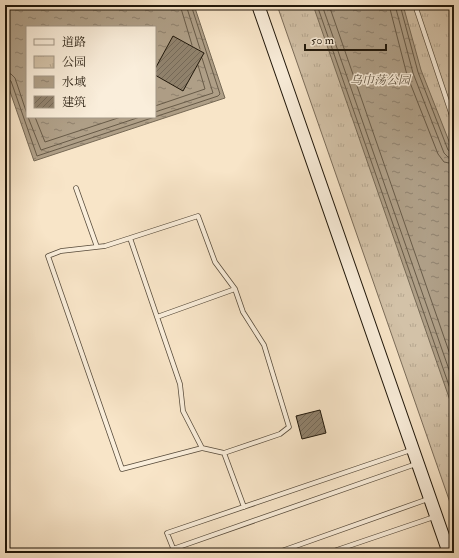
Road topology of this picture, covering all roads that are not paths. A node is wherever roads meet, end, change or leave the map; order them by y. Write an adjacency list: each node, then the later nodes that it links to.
1 (258, 5): 10 (main road)
2 (415, 5): 3 (lane)
3 (453, 119)
4 (76, 188): 6 (lane)
5 (130, 238): 6 (lane); 7 (lane); 8 (lane)
6 (97, 247): 9 (lane)
7 (235, 289): 8 (lane); 11 (lane)
8 (157, 317): 9 (lane)
9 (202, 448): 11 (lane)
10 (413, 449): 12 (main road); 14 (lane)
11 (224, 453): 14 (lane)
12 (418, 464): 13 (main road); 16 (lane)
13 (430, 498): 15 (main road); 17 (lane)
14 (244, 507): 16 (lane)
15 (436, 516): 18 (lane); 19 (main road)
16 (174, 551)
17 (276, 553)
18 (328, 553)
19 (449, 553)

